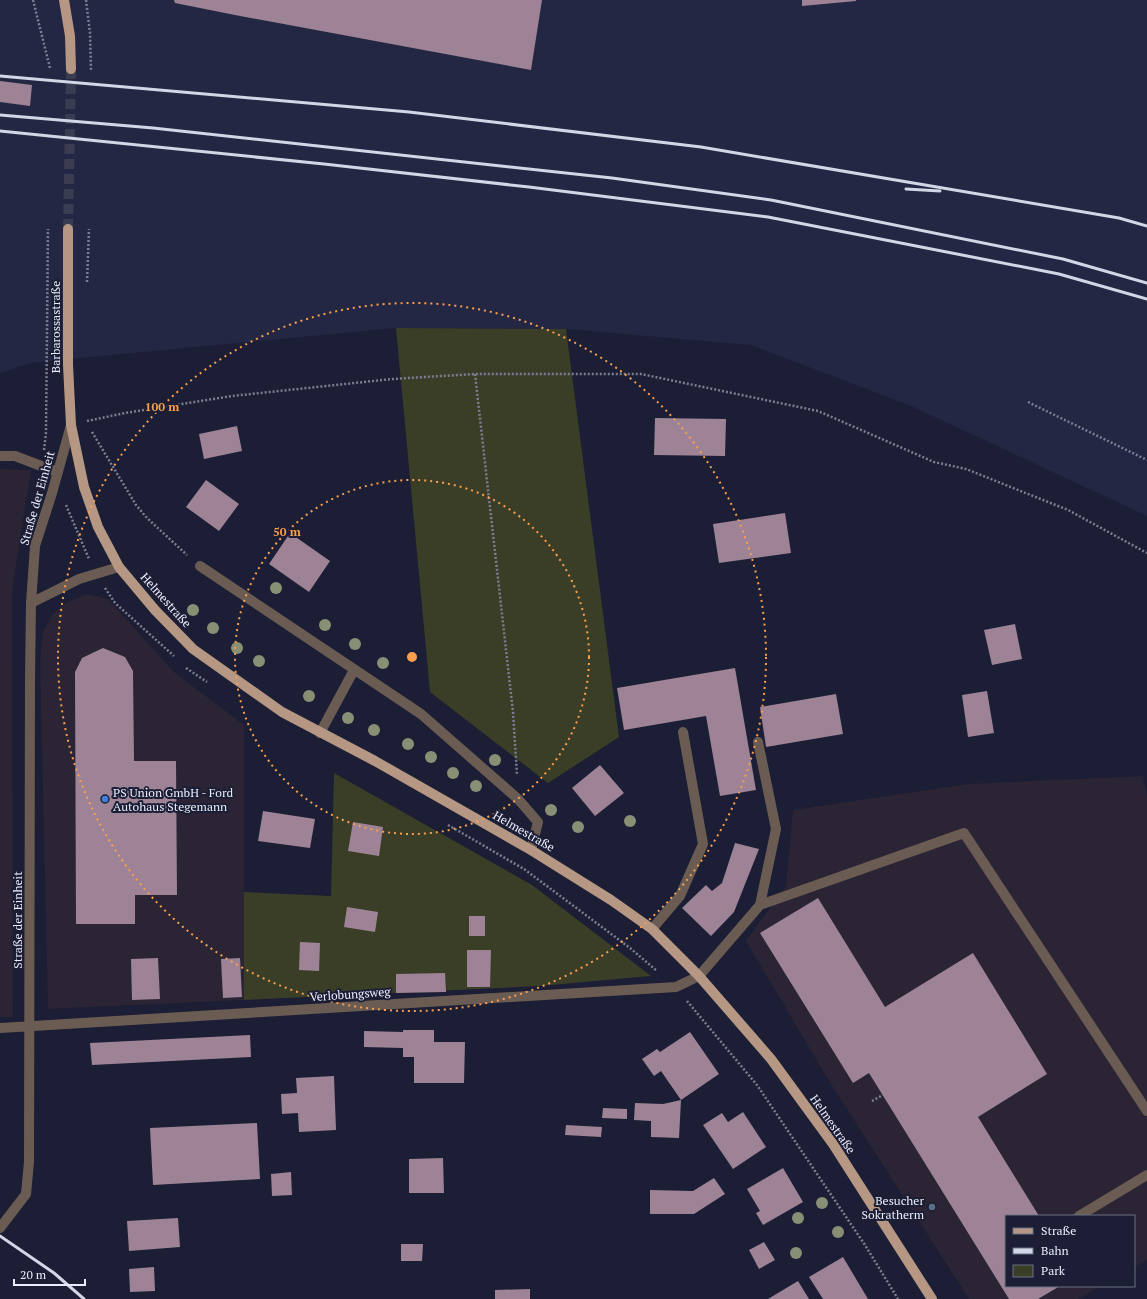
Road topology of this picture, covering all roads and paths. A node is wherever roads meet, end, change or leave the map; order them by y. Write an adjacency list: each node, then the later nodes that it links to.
1 (33, 0): 4 (path)
2 (64, 0): 5 (main road)
3 (86, 0): 6 (path)
4 (50, 68)
5 (71, 69)
6 (91, 70)
7 (48, 229): 15 (path)
8 (68, 229): 12 (main road, Barbarossastraße)
9 (475, 374): 11 (path); 18 (path); 30 (path)
10 (1028, 402): 14 (path)
11 (89, 420): 12 (path); 19 (path)
12 (71, 425): 16 (street, Straße der Einheit); 20 (main road, Helmestraße)
13 (0, 456): 15 (street)
14 (1147, 460)
15 (42, 466): 16 (street)
16 (57, 472): 22 (street, Straße der Einheit)
17 (65, 500): 21 (path)
18 (1147, 553)
19 (200, 566): 25 (street, Helmestraße)
20 (119, 567): 21 (street); 28 (main road, Helmestraße)
21 (96, 574): 22 (street); 23 (path)
22 (31, 603): 37 (street, Straße der Einheit)
23 (179, 661)
24 (185, 666): 26 (path)
25 (354, 670): 28 (street); 30 (street, Helmestraße)
26 (210, 684)
27 (684, 732): 34 (street)
28 (320, 733): 32 (main road, Helmestraße)
29 (758, 742): 33 (street)
30 (518, 799): 32 (street, Helmestraße)
31 (443, 822): 36 (path)
32 (531, 850): 34 (main road, Helmestraße)
33 (760, 905): 35 (street); 41 (street)
34 (652, 929): 35 (main road, Helmestraße)
35 (699, 976): 36 (street, Verlobungsweg); 46 (main road, Helmestraße)
36 (676, 987): 37 (street, Verlobungsweg); 45 (path)
37 (30, 1027): 38 (street, Verlobungsweg); 44 (street, Straße der Einheit)
38 (0, 1028)
39 (883, 1096): 40 (path)
40 (872, 1101)
41 (1147, 1111)
42 (1147, 1175): 43 (street)
43 (1081, 1215)
44 (0, 1228)
45 (898, 1299)
46 (932, 1299)

